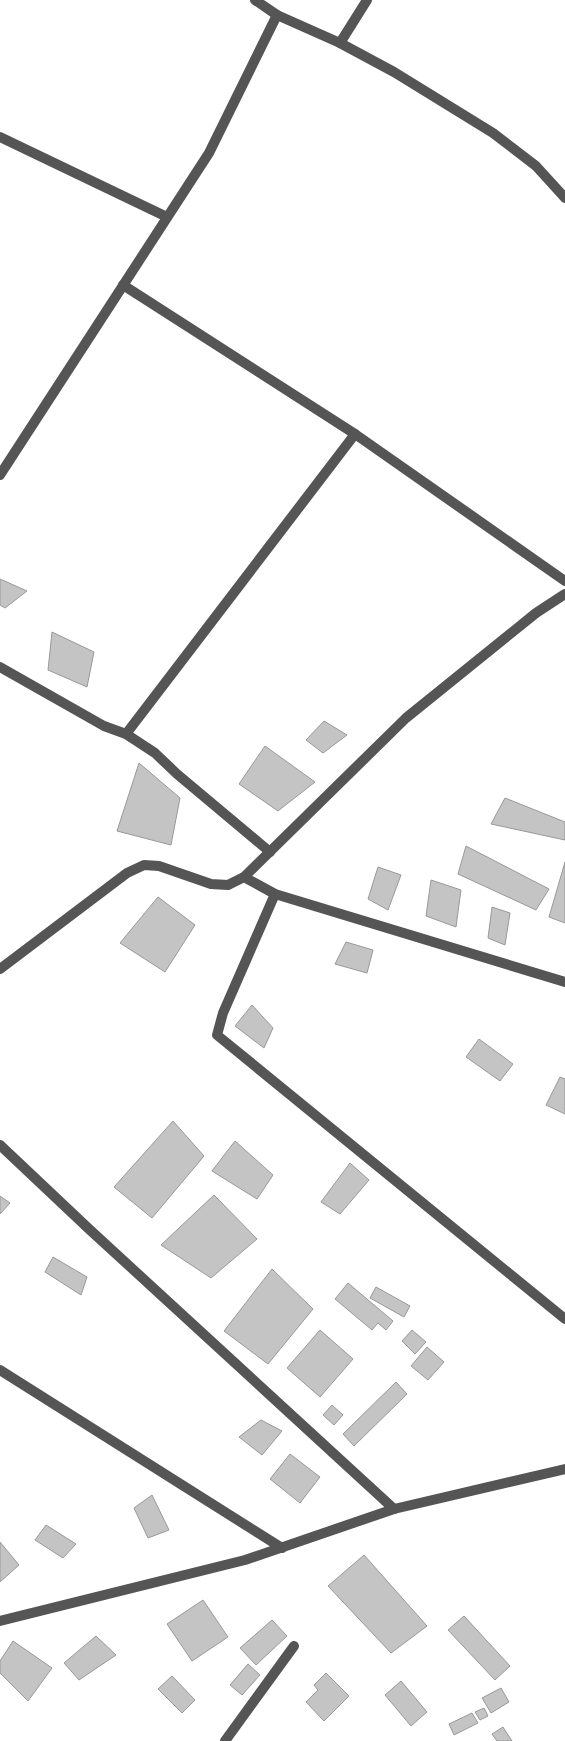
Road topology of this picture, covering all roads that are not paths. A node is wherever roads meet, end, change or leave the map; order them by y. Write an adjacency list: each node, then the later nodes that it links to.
1 (255, 0): 3 (street)
2 (367, 0): 4 (street)
3 (277, 15): 4 (street); 7 (street)
4 (340, 43): 6 (street)
5 (0, 137): 7 (street)
6 (565, 198)
7 (167, 217): 8 (street)
8 (123, 285): 9 (street); 10 (street)
9 (355, 434): 11 (street); 14 (street)
10 (0, 475)
11 (565, 581)
12 (565, 594): 15 (street)
13 (0, 667): 14 (street)
14 (126, 734): 15 (street)
15 (270, 852): 16 (street)
16 (244, 877): 17 (street); 18 (street)
17 (274, 894): 19 (street); 21 (street)
18 (0, 969)
19 (565, 982)
20 (0, 1145): 24 (street)
21 (565, 1319)
22 (0, 1370): 25 (street)
23 (565, 1469): 24 (street)
24 (394, 1509): 25 (street)
25 (282, 1548): 26 (street)
26 (0, 1621)
27 (294, 1646): 28 (street)
28 (225, 1741)

